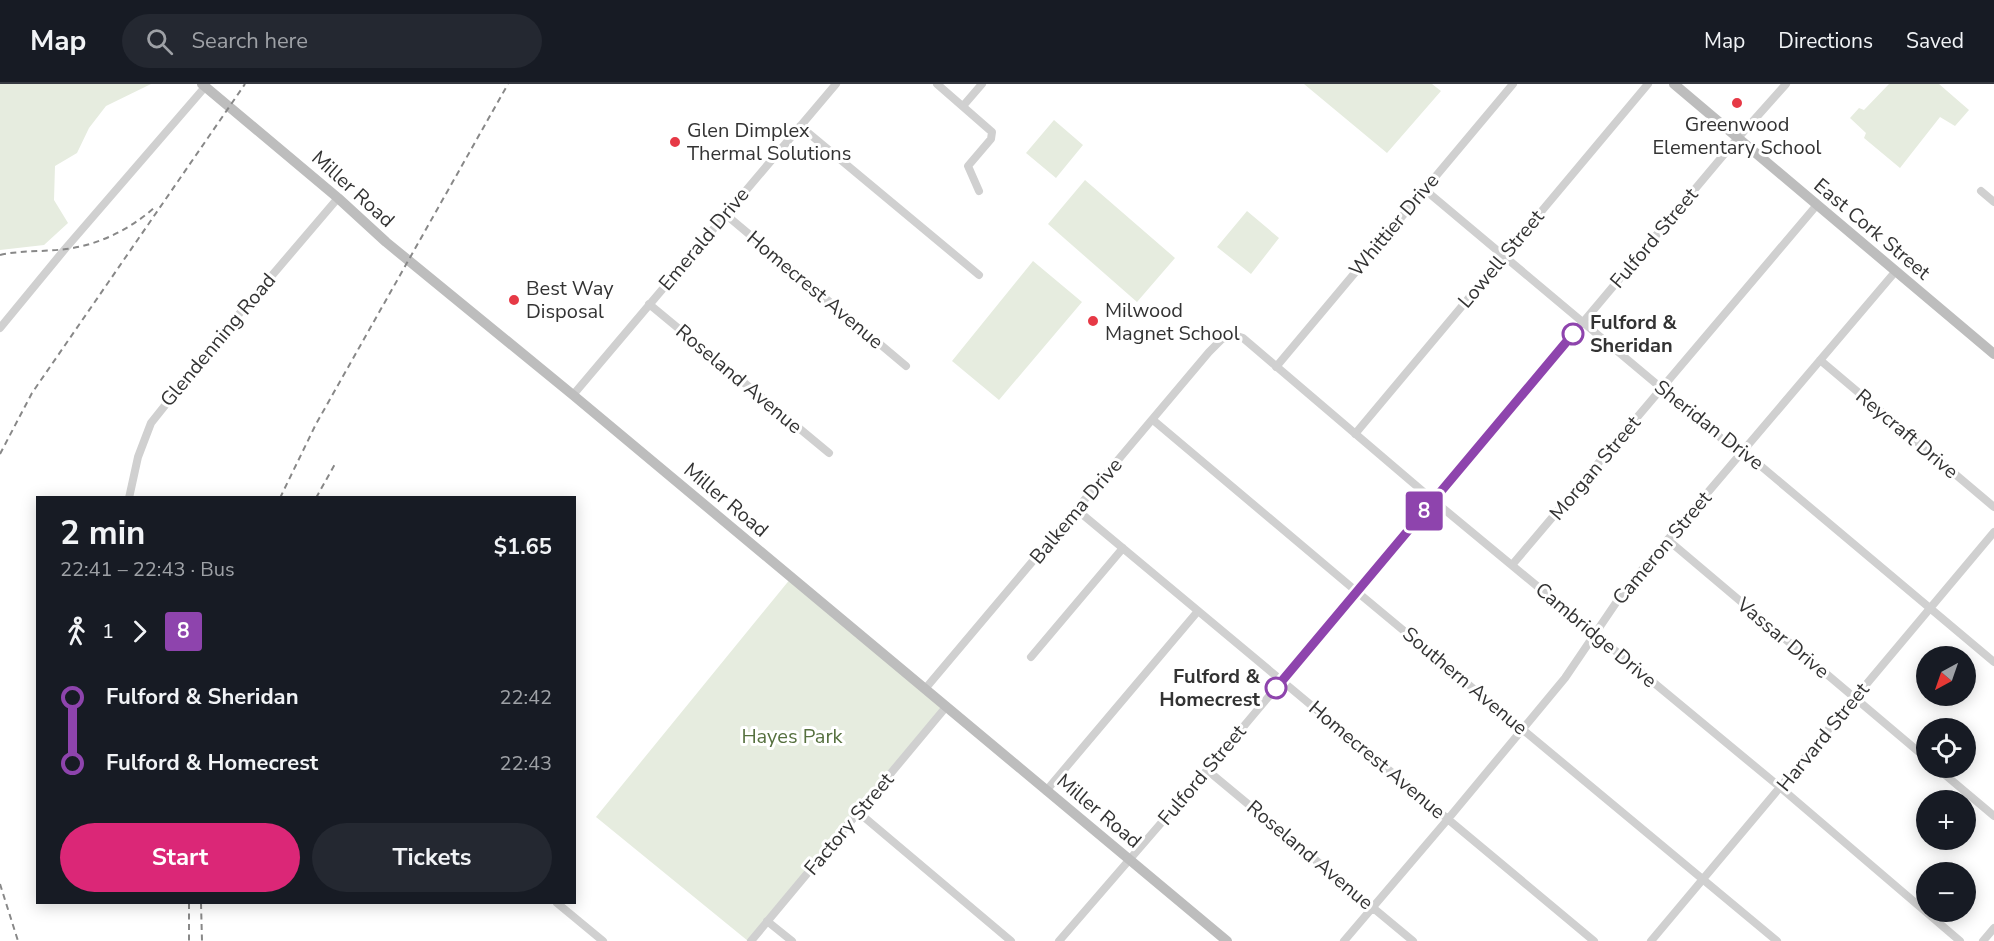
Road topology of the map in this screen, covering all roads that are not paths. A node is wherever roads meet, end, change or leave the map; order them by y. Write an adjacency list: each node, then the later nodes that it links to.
1 (836, 84): 10 (street, Emerald Drive)
2 (937, 84): 9 (street)
3 (982, 84): 9 (street)
4 (1513, 84): 12 (street, Whittier Drive)
5 (1648, 84): 19 (street, Lowell Street)
6 (1674, 84): 11 (street, East Cork Street)
7 (1786, 84): 11 (street, Fulford Street)
8 (204, 85): 15 (street, Miller Road); 24 (street)
9 (963, 106): 13 (street)
10 (800, 126): 18 (street, Emerald Drive); 21 (street)
11 (1737, 139): 17 (street, East Cork Street); 23 (street, Fulford Street)
12 (1424, 189): 19 (street, Sheridan Drive); 29 (street, Whittier Drive)
13 (979, 191)
14 (1981, 191): 16 (street)
15 (338, 198): 31 (street, Miller Road); 36 (street, Glendenning Road)
16 (1994, 202)
17 (1816, 206): 20 (street, East Cork Street); 30 (street, Morgan Street)
18 (725, 214): 22 (street, Emerald Drive); 28 (street, Homecrest Avenue)
19 (1504, 256): 23 (street, Sheridan Drive); 33 (street, Lowell Street)
20 (1895, 272): 26 (street, East Cork Street); 27 (street, Cameron Street)
21 (979, 275)
22 (649, 304): 31 (street, Emerald Drive); 35 (street, Roseland Avenue)
23 (1583, 322): 30 (street, Sheridan Drive); 37 (street, Fulford Street)
24 (0, 328)
25 (1229, 335): 29 (street, Cambridge Drive); 32 (street, Balkema Drive)
26 (1994, 354)
27 (1820, 360): 34 (street, Cameron Street); 38 (street, Reycraft Drive)
28 (906, 366)
29 (1275, 367): 33 (street, Cambridge Drive)
30 (1662, 388): 34 (street, Sheridan Drive); 43 (street, Morgan Street)
31 (573, 395): 51 (street, Miller Road)
32 (1154, 420): 39 (street, Balkema Drive); 44 (street, Southern Avenue)
33 (1355, 434): 37 (street, Cambridge Drive)
34 (1743, 451): 41 (street, Cameron Street); 45 (street, Sheridan Drive)
35 (829, 453)
36 (129, 496)
37 (1433, 500): 43 (street, Cambridge Drive); 44 (street, Fulford Street)
38 (1994, 507)
39 (1077, 510): 42 (street, Homecrest Avenue); 51 (street, Balkema Drive)
40 (1994, 532): 45 (street, Harvard Street)
41 (1668, 540): 47 (street, Cameron Street); 52 (street, Vassar Drive)
42 (1123, 548): 46 (street, Homecrest Avenue); 48 (street)
43 (1512, 565): 47 (street, Cambridge Drive)
44 (1356, 591): 50 (street, Fulford Street); 54 (street, Southern Avenue)
45 (1930, 608): 49 (street, Sheridan Drive); 52 (street, Harvard Street)
46 (1197, 611): 50 (street, Homecrest Avenue); 59 (street)
47 (1595, 634): 54 (street, Cameron Street); 58 (street, Cambridge Drive)
48 (1030, 657)
49 (1994, 662)
50 (1282, 680): 56 (street, Fulford Street); 62 (street, Homecrest Avenue)
51 (925, 689): 53 (street, Miller Road)
52 (1855, 698): 55 (street, Vassar Drive); 58 (street, Harvard Street)
53 (946, 707): 59 (street, Miller Road); 60 (street, Factory Street)
54 (1523, 730): 62 (street, Cameron Street); 64 (street, Southern Avenue)
55 (1916, 750)
56 (1207, 770): 63 (street, Fulford Street); 66 (street, Roseland Avenue)
57 (1949, 778): 61 (street)
58 (1781, 788): 64 (street, Harvard Street); 80 (street, Cambridge Drive)
59 (1046, 791): 63 (street, Miller Road)
60 (858, 812): 67 (street, Factory Street); 72 (street)
61 (1994, 816)
62 (1448, 819): 66 (street, Cameron Street); 77 (street, Homecrest Avenue)
63 (1128, 859): 73 (street, Fulford Street); 74 (street, Miller Road)
64 (1704, 879): 78 (street, Harvard Street); 79 (street, Southern Avenue)
65 (558, 904): 69 (street)
66 (1373, 908): 75 (street, Cameron Street); 76 (street, Roseland Avenue)
67 (767, 921): 70 (street, Factory Street); 71 (street)
68 (1994, 928): 81 (street)
69 (603, 941)
70 (751, 941)
71 (792, 941)
72 (1011, 941)
73 (1059, 941)
74 (1227, 941)
75 (1344, 941)
76 (1413, 941)
77 (1594, 941)
78 (1652, 941)
79 (1777, 941)
80 (1960, 941)
81 (1983, 941)

